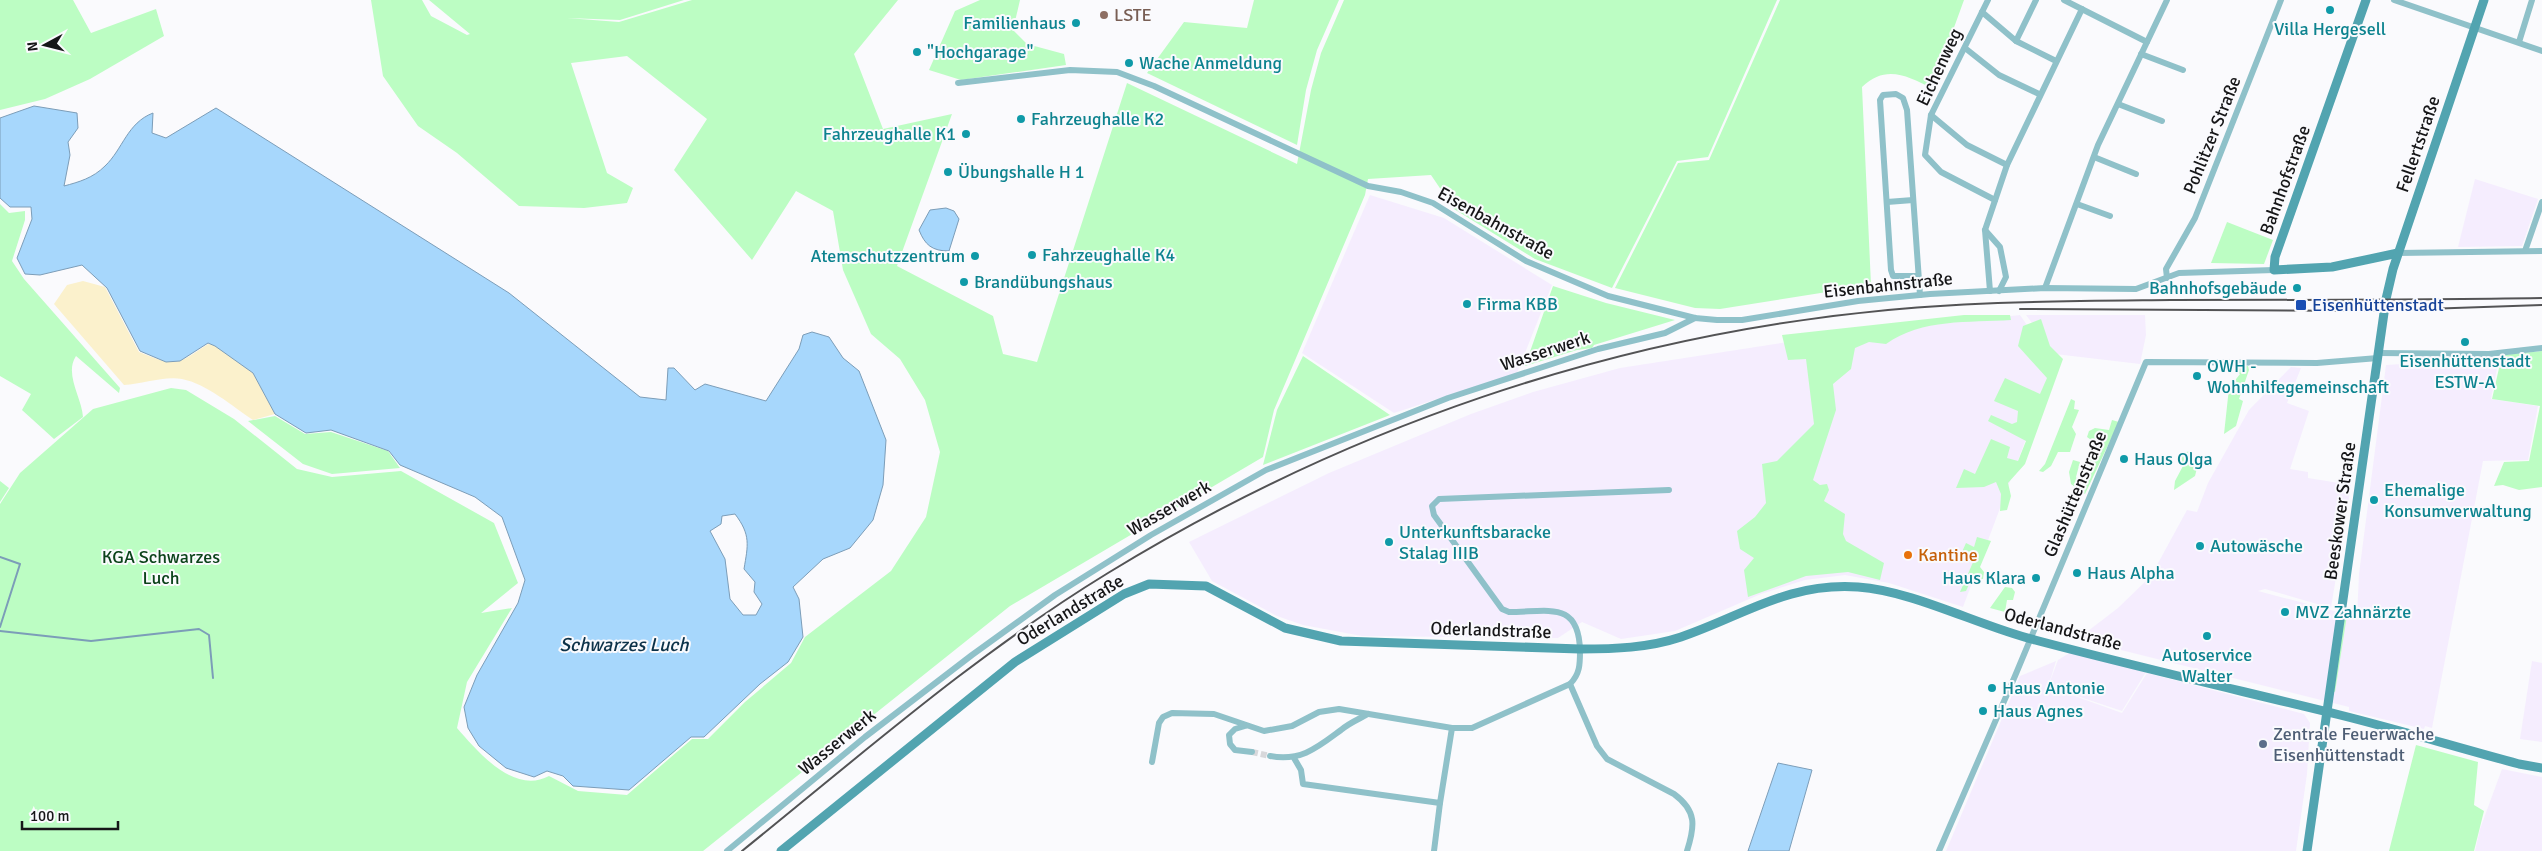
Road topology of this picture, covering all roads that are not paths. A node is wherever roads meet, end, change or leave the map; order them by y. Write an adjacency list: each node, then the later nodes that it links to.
1 (1988, 0): 11 (street, Eichenweg)
2 (2036, 0): 13 (street)
3 (2064, 0): 10 (street)
4 (2167, 0): 14 (street)
5 (2281, 0): 43 (street, Pohlitzer Straße)
6 (2366, 0): 41 (street, Bahnhofstraße)
7 (2394, 0): 12 (street)
8 (2484, 0): 12 (street, Fellertstraße)
9 (2532, 0): 15 (street)
10 (2082, 9): 14 (street); 19 (street)
11 (1982, 12): 13 (street); 16 (street, Eichenweg)
12 (2475, 26): 15 (street); 38 (street, Fellertstraße)
13 (2016, 41): 19 (street)
14 (2147, 42): 18 (street)
15 (2519, 42): 17 (street)
16 (1965, 48): 22 (street); 24 (street, Eichenweg)
17 (2542, 50)
18 (2141, 54): 20 (street); 23 (street)
19 (2056, 61): 22 (street)
20 (2183, 70)
21 (958, 83): 49 (street, Eisenbahnstraße)
22 (2039, 94): 27 (street)
23 (2118, 104): 25 (street); 26 (street)
24 (1931, 115): 27 (street); 30 (street, Eichenweg)
25 (2162, 121)
26 (2094, 157): 28 (street); 33 (street)
27 (2007, 165): 30 (street)
28 (2136, 174)
29 (1913, 200): 31 (street); 31 (street); 42 (street)
30 (1995, 200): 35 (street)
31 (1886, 202): 42 (street)
32 (2542, 202): 36 (street)
33 (2077, 204): 34 (street); 44 (street)
34 (2110, 216)
35 (1985, 230): 45 (street); 46 (street)
36 (2525, 251): 37 (street); 38 (street)
37 (2542, 251)
38 (2398, 253): 39 (street); 40 (street, Fellertstraße)
39 (2380, 256): 40 (street); 41 (street)
40 (2393, 269): 48 (street, Fellertstraße)
41 (2274, 270): 43 (street, Eisenbahnstraße)
42 (1918, 276): 47 (street)
43 (2167, 278): 44 (street, Eisenbahnstraße)
44 (2045, 288): 46 (street, Eisenbahnstraße)
45 (1990, 291): 46 (street, Eisenbahnstraße); 47 (street, Eisenbahnstraße)
46 (1999, 291)
47 (1920, 295): 49 (street, Eisenbahnstraße)
48 (2386, 299): 51 (street, Beeskower Straße)
49 (1695, 318): 66 (street, Wasserwerk)
50 (2542, 348): 51 (street)
51 (2378, 356): 53 (street, Glashüttenstraße); 56 (street, Beeskower Straße)
52 (1669, 490): 54 (street, Oderlandstraße)
53 (2030, 639): 54 (street, Oderlandstraße); 56 (street, Oderlandstraße); 70 (street, Glashüttenstraße)
54 (1580, 649): 55 (street, Oderlandstraße); 67 (street, Oderlandstraße)
55 (1570, 684): 59 (street); 69 (street)
56 (2327, 712): 64 (street, Oderlandstraße); 71 (street, Beeskower Straße)
57 (1368, 714): 58 (street); 59 (street); 62 (street)
58 (1245, 726): 60 (street); 63 (street)
59 (1452, 728): 65 (street)
60 (1252, 752)
61 (1270, 756): 62 (street)
62 (1294, 758): 65 (street)
63 (1152, 762)
64 (2542, 768)
65 (1440, 803): 68 (street)
66 (726, 851)
67 (780, 851)
68 (1434, 851)
69 (1687, 851)
70 (1939, 851)
71 (2307, 851)

